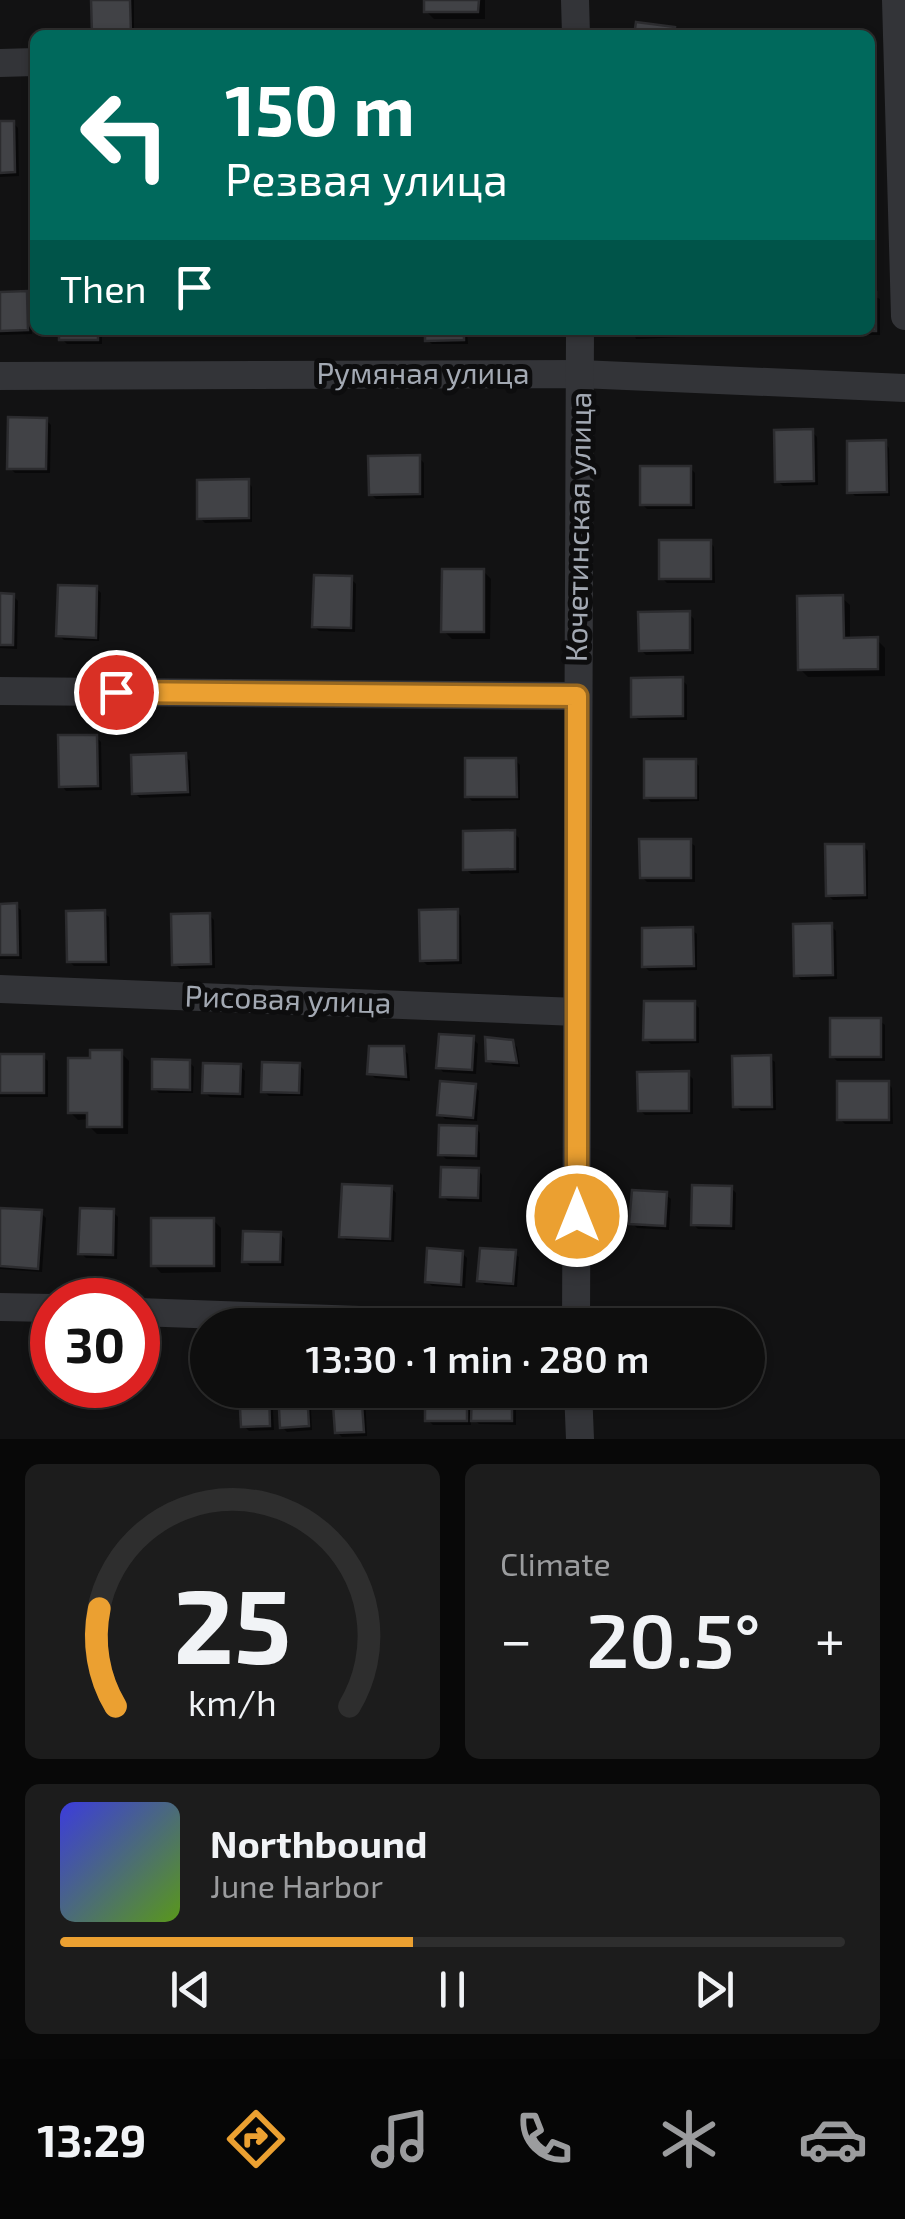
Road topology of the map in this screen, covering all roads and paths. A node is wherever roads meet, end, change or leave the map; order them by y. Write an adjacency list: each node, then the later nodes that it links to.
1 (575, 0): 3 (street)
2 (896, 0): 6 (street)
3 (576, 30)
4 (30, 62): 5 (street)
5 (0, 63)
6 (905, 316)
7 (580, 335): 8 (street, Кочетинская улица)
8 (580, 374): 9 (street, Румяная улица); 10 (street, Румяная улица); 12 (street, Кочетинская улица)
9 (0, 376)
10 (905, 388)
11 (0, 692): 12 (street)
12 (577, 696): 14 (street, Кочетинская улица)
13 (0, 988): 14 (street, Рисовая улица)
14 (577, 1012): 17 (street, Кочетинская улица)
15 (0, 1306): 16 (street)
16 (30, 1307)
17 (576, 1308)
18 (160, 1313): 19 (street)
19 (190, 1314)
20 (579, 1408): 21 (street)
21 (580, 1439)

